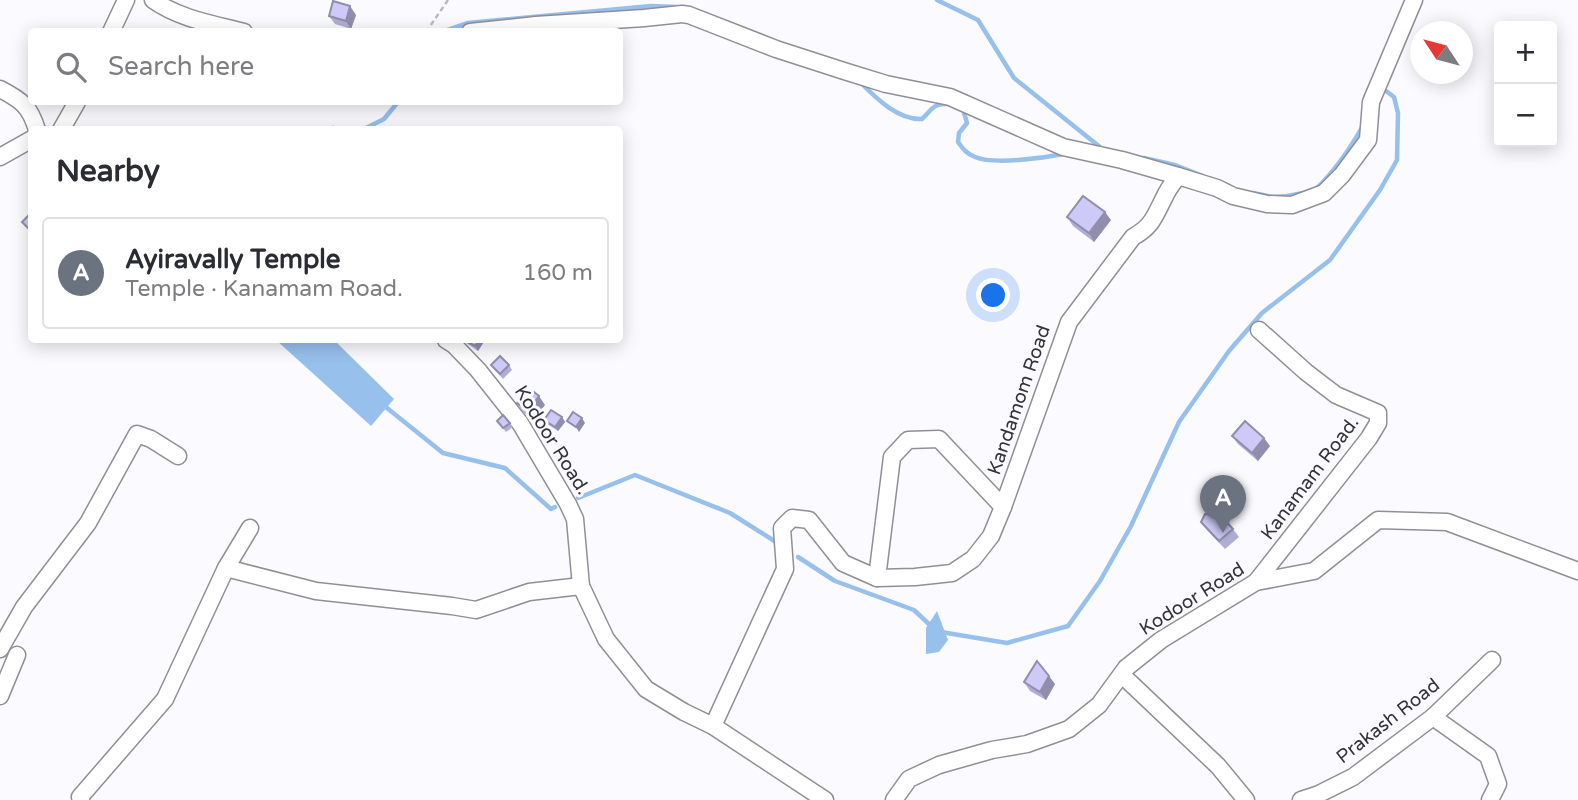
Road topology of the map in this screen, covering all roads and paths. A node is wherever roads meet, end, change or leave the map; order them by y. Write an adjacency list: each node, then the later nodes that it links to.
1 (125, 0): 5 (street)
2 (153, 0): 6 (street)
3 (448, 0): 7 (path)
4 (1414, 0): 15 (street)
5 (113, 28)
6 (228, 28)
7 (429, 28)
8 (508, 28): 15 (street)
9 (0, 89): 11 (street)
10 (75, 105): 12 (street)
11 (36, 126)
12 (63, 126)
13 (28, 141): 14 (street)
14 (0, 157)
15 (1178, 176): 19 (street, Kandamom Road)
16 (1259, 330): 24 (street, Kanamam Road.)
17 (451, 343): 25 (street, Kodoor Road.)
18 (178, 456): 26 (street)
19 (1003, 507): 23 (street, Kandamom Road); 23 (street)
20 (250, 528): 21 (street)
21 (226, 568): 25 (street); 33 (street)
22 (1578, 571): 24 (street, Kodoor Road)
23 (877, 578): 32 (street, Kandamom Road)
24 (1256, 582): 29 (street, Kodoor Road)
25 (581, 586): 32 (street, Kodoor Road.)
26 (0, 649)
27 (17, 655): 30 (street)
28 (1492, 660): 31 (street, Prakash Road)
29 (1122, 674): 35 (street, Kodoor Road); 36 (street)
30 (0, 696)
31 (1433, 718): 37 (street, Prakash Road); 38 (street)
32 (713, 726): 34 (street)
33 (81, 800)
34 (825, 800)
35 (894, 800)
36 (1246, 800)
37 (1301, 800)
38 (1490, 800)

